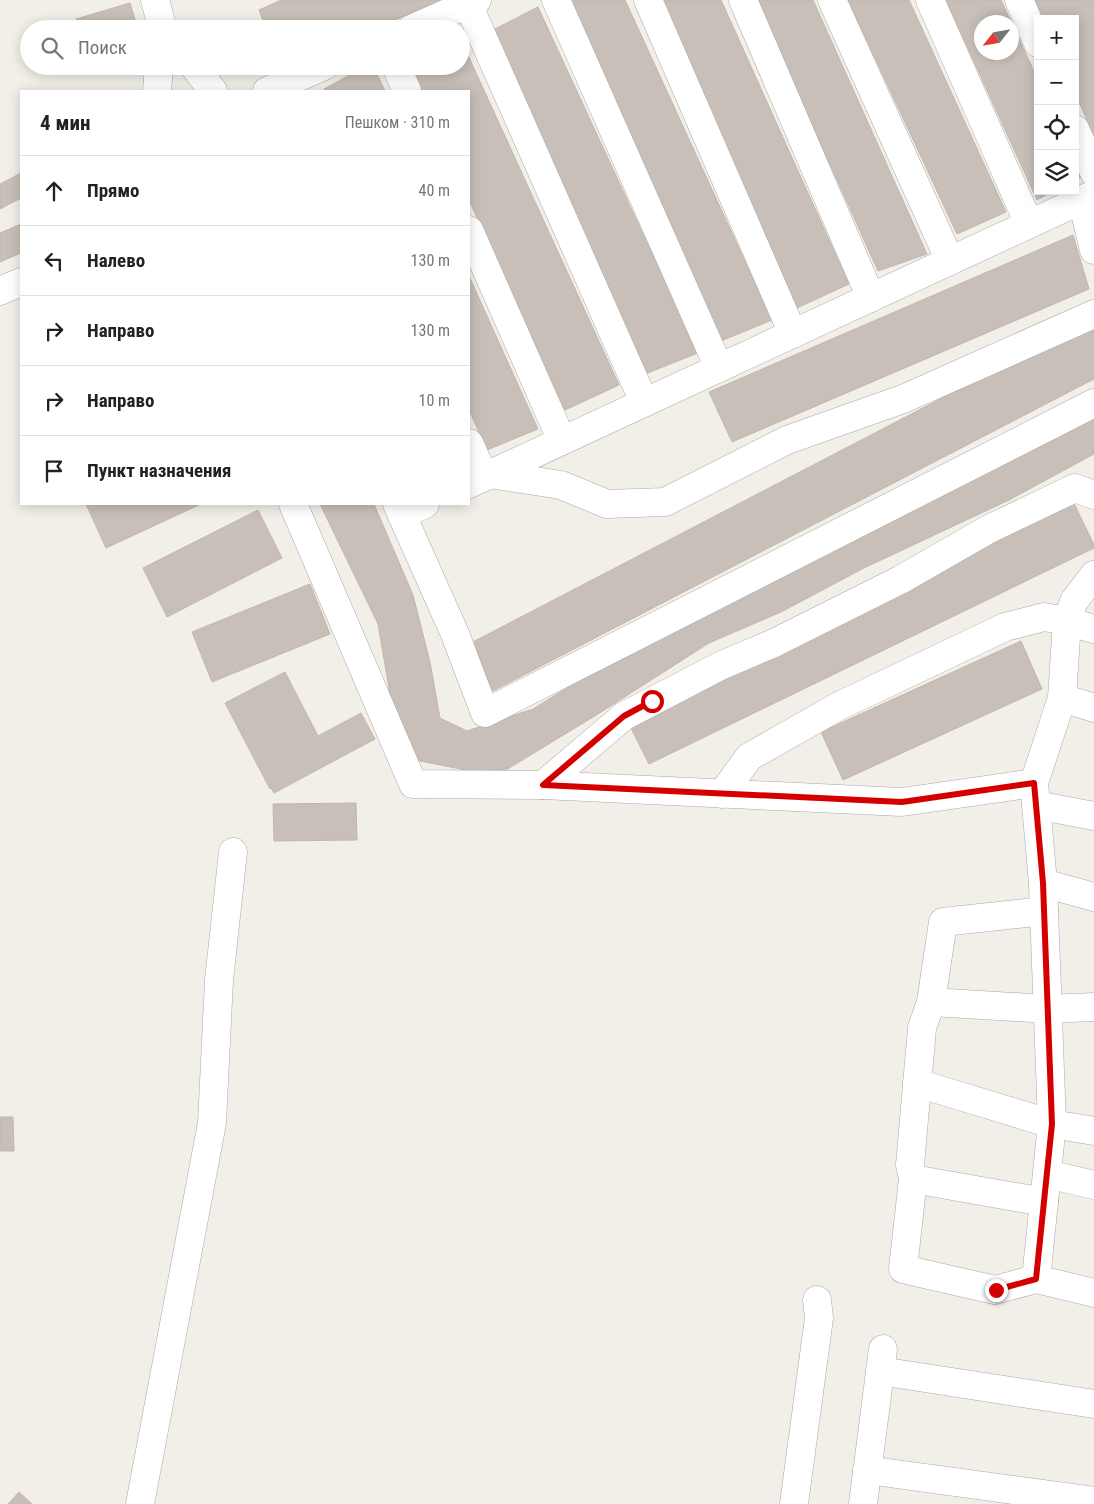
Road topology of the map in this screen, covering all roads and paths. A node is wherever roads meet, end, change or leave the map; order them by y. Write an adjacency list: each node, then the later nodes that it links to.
1 (556, 0): 30 (lane)
2 (648, 0): 29 (lane)
3 (743, 0): 27 (lane)
4 (832, 0): 24 (lane)
5 (930, 0): 21 (lane)
6 (1019, 0): 9 (lane)
7 (472, 2): 8 (lane); 31 (lane)
8 (431, 20)
9 (1034, 34)
10 (158, 75): 14 (lane)
11 (201, 75): 15 (lane)
12 (400, 75): 17 (lane)
13 (314, 78): 16 (lane)
14 (157, 90)
15 (212, 90)
16 (271, 90)
17 (407, 90)
18 (1079, 138): 19 (lane)
19 (1094, 172)
20 (1088, 197): 21 (lane); 23 (lane)
21 (1029, 224): 24 (lane)
22 (470, 232): 33 (lane)
23 (1094, 250)
24 (950, 261): 27 (lane)
25 (20, 282): 26 (lane)
26 (0, 291)
27 (871, 298): 29 (lane)
28 (1094, 314): 35 (lane)
29 (793, 334): 30 (lane)
30 (719, 368): 31 (lane)
31 (644, 402): 33 (lane)
32 (1094, 403): 38 (lane)
33 (562, 441): 35 (lane)
34 (470, 446): 35 (lane)
35 (481, 478)
36 (1094, 495): 44 (lane)
37 (293, 505): 44 (lane)
38 (408, 507)
39 (1094, 575): 40 (lane)
40 (1067, 621): 41 (lane); 42 (lane); 45 (lane)
41 (1094, 629)
42 (1062, 698): 43 (lane); 46 (lane)
43 (1094, 708)
44 (543, 785): 45 (lane)
45 (722, 794): 46 (lane)
46 (1035, 794): 47 (lane); 49 (lane)
47 (1094, 816)
48 (233, 852): 68 (lane)
49 (1043, 883): 50 (lane); 51 (lane)
50 (1094, 897)
51 (1044, 911): 52 (lane); 54 (lane)
52 (931, 1002): 54 (lane); 55 (lane)
53 (1094, 1008): 54 (lane)
54 (1048, 1009): 56 (lane)
55 (917, 1083): 56 (lane); 59 (lane)
56 (1052, 1124): 57 (lane); 58 (lane)
57 (1094, 1131)
58 (1047, 1174): 60 (lane); 61 (lane)
59 (913, 1179): 61 (lane); 62 (lane)
60 (1094, 1185)
61 (1044, 1202): 62 (lane)
62 (1036, 1279): 63 (lane)
63 (1094, 1293)
64 (817, 1300): 69 (lane)
65 (1094, 1404): 66 (lane)
66 (867, 1470): 67 (lane); 70 (lane)
67 (1094, 1501)
68 (140, 1504)
69 (794, 1504)
70 (863, 1504)

